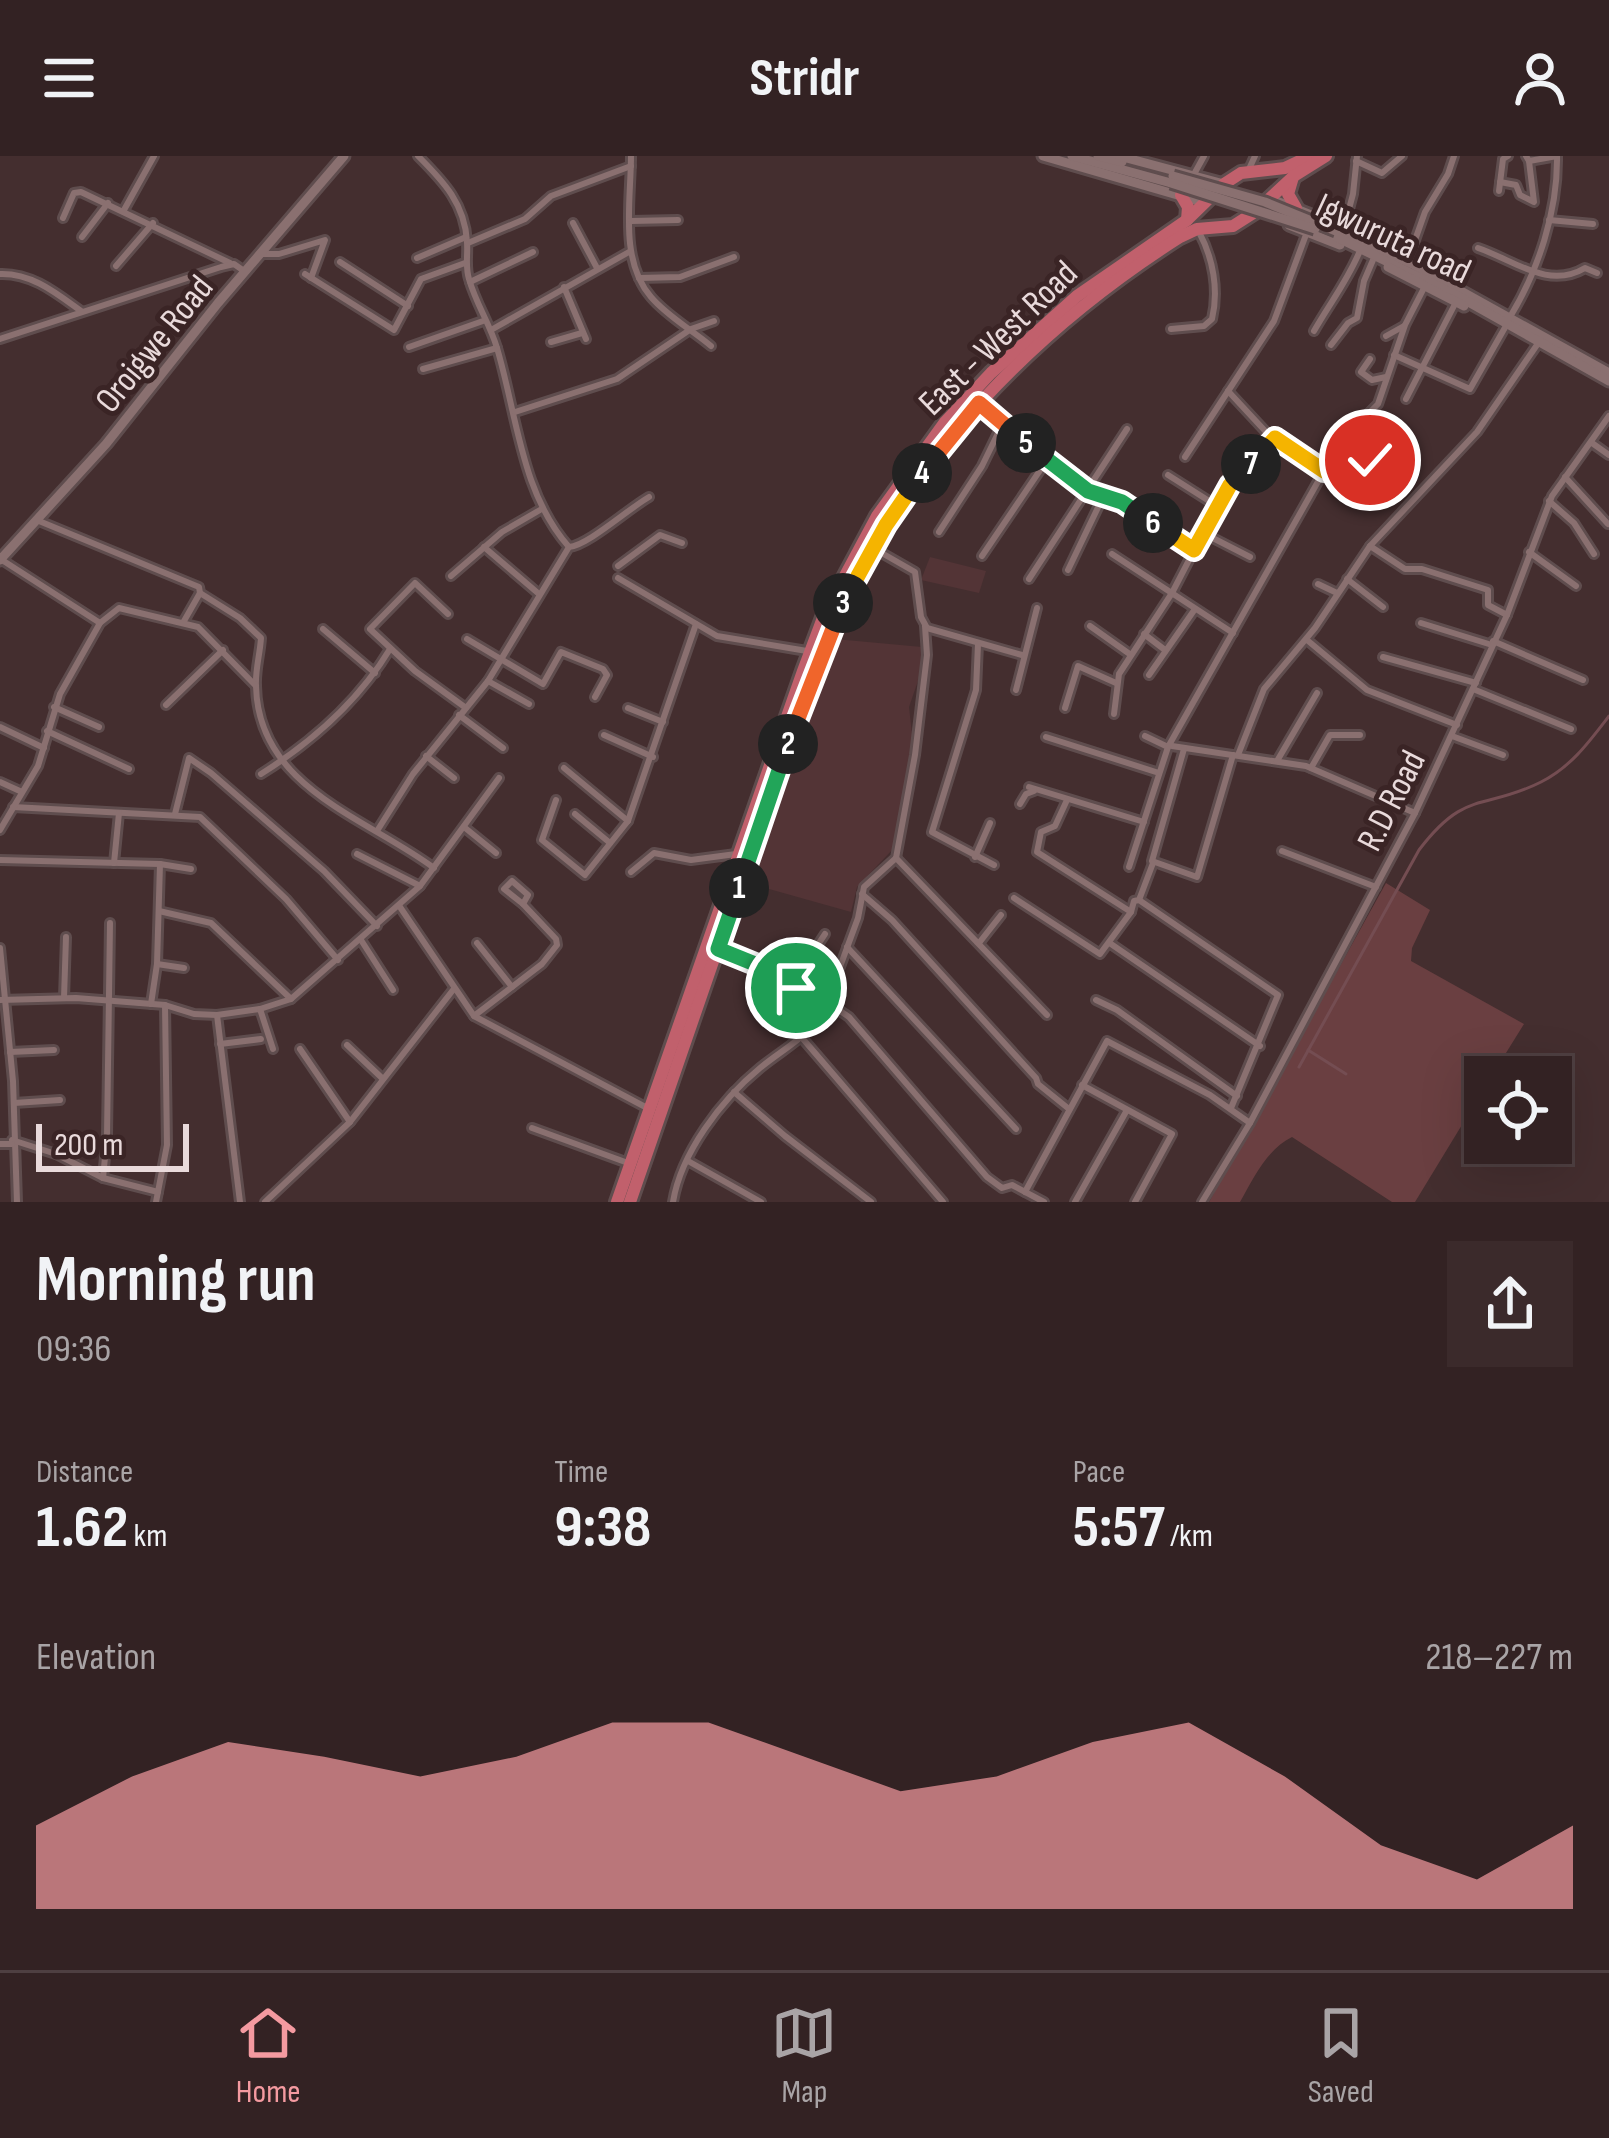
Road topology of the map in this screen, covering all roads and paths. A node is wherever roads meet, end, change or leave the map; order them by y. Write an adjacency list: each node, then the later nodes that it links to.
1 (154, 156): 34 (street)
2 (418, 156): 22 (street)
3 (432, 156): 22 (street)
4 (631, 156): 23 (street)
5 (1042, 156): 29 (street)
6 (1072, 156): 27 (street, Igwuruta road)
7 (1098, 156): 27 (street, Igwuruta road)
8 (1119, 156): 21 (street)
9 (1204, 156): 25 (street)
10 (1256, 156): 24 (street)
11 (1310, 156): 24 (main road, East - West Road)
12 (1326, 156): 26 (main road)
13 (1402, 156): 19 (street)
14 (1454, 156): 54 (street)
15 (1508, 156): 20 (street)
16 (1569, 156): 17 (street)
17 (1557, 157): 20 (street); 38 (street)
18 (336, 159): 52 (street, Oroigwe Road)
19 (1356, 159): 46 (street)
20 (1528, 159)
21 (1152, 161): 25 (street)
22 (426, 164): 48 (street)
23 (631, 166): 39 (street); 48 (street)
24 (1253, 173): 28 (main road, East - West Road); 30 (main road)
25 (1193, 176): 28 (street)
26 (1294, 176): 30 (main road); 33 (main road)
27 (1172, 179): 46 (street, Igwuruta road, bridge)
28 (1224, 184): 32 (main road, East - West Road)
29 (1181, 195): 32 (street); 43 (main road)
30 (1270, 196): 33 (street); 35 (main road)
31 (108, 203): 34 (street); 36 (street); 47 (street)
32 (1205, 204): 43 (main road, East - West Road); 44 (main road)
33 (1296, 208): 46 (street)
34 (124, 210): 41 (street)
35 (1249, 217): 44 (main road); 45 (street)
36 (63, 218)
37 (678, 220): 39 (street)
38 (1548, 220): 42 (street); 64 (street)
39 (631, 221): 50 (street)
40 (572, 223): 62 (street)
41 (152, 224): 60 (street); 61 (street)
42 (1593, 224)
43 (1192, 225): 44 (main road); 71 (main road, East - West Road); 81 (street)
44 (1220, 229)
45 (1307, 232): 53 (street); 98 (street)
46 (1338, 232): 54 (street); 75 (street, Igwuruta road)
47 (82, 237)
48 (467, 240): 56 (street); 59 (street)
49 (1478, 248): 64 (street)
50 (630, 251): 62 (street); 67 (street)
51 (533, 252): 68 (street)
52 (260, 254): 63 (street, Oroigwe Road); 73 (street)
53 (1359, 254): 57 (street); 83 (street)
54 (1409, 256): 75 (street)
55 (734, 257): 67 (street)
56 (417, 258)
57 (1373, 260): 70 (street); 88 (street)
58 (340, 262): 73 (street)
59 (465, 263): 68 (street); 73 (street)
60 (234, 264): 63 (street); 74 (street)
61 (116, 266)
62 (597, 268): 69 (street)
63 (244, 271): 123 (street, Oroigwe Road)
64 (1533, 273): 65 (street); 78 (street)
65 (1597, 273)
66 (0, 274): 74 (street)
67 (639, 278): 80 (street)
68 (470, 282): 76 (street)
69 (563, 286): 82 (street); 87 (street)
70 (1425, 286): 72 (street); 79 (street)
71 (1093, 290): 101 (main road, East - West Road); 172 (main road, East - West Road)
72 (1456, 302): 75 (street); 94 (street)
73 (408, 306)
74 (82, 311): 85 (street)
75 (1493, 312): 78 (street, Igwuruta road)
76 (483, 321): 82 (street); 90 (street)
77 (714, 321): 80 (street)
78 (1509, 321): 86 (street, Igwuruta road); 94 (street); 97 (street, Igwuruta road)
79 (1405, 325): 84 (street); 92 (street)
80 (691, 329): 89 (street); 102 (street)
81 (1171, 329)
82 (491, 330): 91 (street)
83 (1314, 331)
84 (1387, 336)
85 (0, 339)
86 (1539, 341): 97 (street, Igwuruta road); 128 (street)
87 (551, 342)
88 (1331, 345)
89 (711, 346)
90 (409, 347)
91 (497, 348): 95 (street); 102 (street)
92 (1394, 356): 94 (street); 96 (street)
93 (1370, 359): 96 (street)
94 (1420, 366): 100 (street)
95 (423, 369)
96 (1388, 376): 103 (street)
97 (1609, 377)
98 (1228, 392): 107 (street); 111 (street)
99 (1364, 399): 103 (street)
100 (1406, 399)
101 (979, 403): 105 (street); 131 (main road, East - West Road)
102 (515, 412): 122 (street)
103 (1370, 412): 108 (street)
104 (1609, 416): 109 (street, R.D Road)
105 (1003, 423): 112 (street); 125 (street)
106 (1126, 429): 117 (street)
107 (1275, 438): 114 (street); 121 (street)
108 (1347, 439): 113 (street); 114 (street)
109 (1592, 443): 110 (street); 116 (street, R.D Road)
110 (1609, 455)
111 (1185, 457)
112 (1047, 460): 117 (street); 136 (street)
113 (1351, 463)
114 (1324, 471): 163 (street)
115 (1168, 475): 121 (street)
116 (1565, 478): 120 (street, R.D Road); 124 (street)
117 (1088, 491): 118 (street); 144 (street)
118 (1103, 496): 132 (street); 140 (street)
119 (649, 497): 130 (street)
120 (1549, 501): 133 (street, R.D Road); 135 (street)
121 (1217, 506): 126 (street)
122 (540, 510): 129 (street); 130 (street)
123 (38, 521): 138 (street, Oroigwe Road); 148 (street)
124 (1608, 524)
125 (938, 532)
126 (1203, 533): 132 (street); 137 (street)
127 (682, 543): 139 (street)
128 (1370, 546): 143 (street); 155 (street)
129 (484, 547): 141 (street); 150 (street)
130 (569, 547): 150 (street)
131 (873, 548): 160 (street); 275 (main road, East - West Road)
132 (1194, 550): 147 (street)
133 (1529, 552): 146 (street); 155 (street, R.D Road)
134 (1112, 554): 147 (street)
135 (1594, 554)
136 (982, 556)
137 (1250, 557)
138 (1, 560): 157 (street)
139 (618, 566)
140 (1068, 570)
141 (452, 576)
142 (618, 578): 159 (street)
143 (1347, 578): 149 (street); 151 (street)
144 (1029, 579)
145 (1318, 584): 149 (street)
146 (1576, 586)
147 (1172, 592): 153 (street); 164 (street)
148 (200, 593): 156 (street); 182 (street)
149 (1337, 593): 166 (street)
150 (539, 594): 176 (street)
151 (1383, 607)
152 (1037, 608): 173 (street)
153 (1195, 609): 163 (street); 171 (street)
154 (448, 614): 169 (street)
155 (1507, 615): 167 (street, R.D Road)
156 (184, 621): 157 (street); 170 (street)
157 (100, 623): 189 (street)
158 (1421, 623): 167 (street)
159 (696, 625): 172 (street); 195 (street)
160 (925, 626): 168 (street); 244 (street)
161 (1090, 626): 174 (street)
162 (323, 629): 177 (street)
163 (1233, 633): 206 (street)
164 (1144, 634): 171 (street); 174 (street)
165 (467, 639): 176 (street)
166 (1307, 640): 196 (street); 210 (street)
167 (1493, 643): 179 (street); 183 (street, R.D Road)
168 (978, 644): 173 (street); 245 (street)
169 (390, 649): 177 (street); 190 (street)
170 (223, 650): 182 (street); 188 (street)
171 (1166, 650): 178 (street)
172 (811, 651): 243 (main road, East - West Road)
173 (1022, 655): 184 (street)
174 (1131, 655): 181 (street)
175 (1383, 657): 183 (street)
176 (501, 661): 180 (street); 186 (street)
177 (375, 673): 214 (street)
178 (1148, 676)
179 (1583, 680)
180 (488, 681): 187 (street); 190 (street)
181 (1116, 683): 192 (street); 193 (street)
182 (256, 686): 214 (street)
183 (1474, 686): 196 (street, R.D Road); 199 (street)
184 (1016, 690)
185 (1316, 693): 215 (street)
186 (596, 697)
187 (529, 704)
188 (166, 705)
189 (54, 707): 198 (street); 200 (street)
190 (466, 708): 194 (street)
191 (628, 708): 195 (street)
192 (1064, 708)
193 (1114, 714)
194 (459, 715): 208 (street); 212 (street)
195 (663, 722): 213 (street)
196 (1456, 725): 205 (street, R.D Road)
197 (0, 727): 207 (street)
198 (99, 727)
199 (1571, 729)
200 (47, 730): 207 (street); 218 (street)
201 (604, 735): 213 (street)
202 (1360, 735): 217 (street)
203 (1046, 736): 219 (street)
204 (1144, 736): 206 (street)
205 (1452, 736): 211 (street); 230 (street, R.D Road)
206 (1169, 746): 209 (street); 219 (street)
207 (44, 748): 224 (street)
208 (503, 748)
209 (1184, 748): 210 (street); 247 (street)
210 (1236, 755): 215 (street); 247 (street)
211 (1503, 755)
212 (426, 756): 221 (street); 238 (street)
213 (652, 757): 233 (street)
214 (283, 761): 220 (street); 238 (street)
215 (1277, 761): 217 (street)
216 (564, 768): 233 (street)
217 (1311, 768): 230 (street)
218 (129, 769)
219 (1159, 773): 234 (street)
220 (261, 774)
221 (454, 778)
222 (499, 778): 237 (street)
223 (0, 782): 224 (street)
224 (22, 793): 228 (street)
225 (556, 800): 239 (street)
226 (1067, 800): 227 (street); 234 (street); 263 (street)
227 (1020, 804)
228 (12, 806): 229 (street); 236 (street)
229 (119, 813): 231 (street); 248 (street)
230 (1414, 813): 256 (street, R.D Road)
231 (175, 814): 266 (street); 276 (street)
232 (575, 814): 239 (street)
233 (628, 821): 239 (street)
234 (1144, 822): 251 (street)
235 (990, 824): 245 (street)
236 (0, 826)
237 (464, 827): 241 (street); 252 (street)
238 (377, 832): 252 (street)
239 (610, 844)
240 (1282, 851): 256 (street)
241 (496, 853)
242 (358, 854): 255 (street)
243 (739, 854): 254 (street); 316 (main road, East - West Road)
244 (896, 857): 257 (street); 271 (street)
245 (975, 857): 250 (street)
246 (0, 860): 248 (street)
247 (1154, 862): 259 (street)
248 (114, 863): 249 (street)
249 (160, 864): 253 (street); 262 (street)
250 (994, 865)
251 (1130, 867)
252 (434, 868): 255 (street)
253 (191, 869)
254 (631, 872)
255 (420, 886): 261 (street)
256 (1376, 887): 318 (street, R.D Road)
257 (862, 894): 273 (street); 314 (street)
258 (1014, 898): 272 (street)
259 (1139, 900): 263 (street); 302 (street)
260 (523, 904): 281 (street)
261 (400, 907): 266 (street); 282 (street)
262 (159, 911): 277 (street); 285 (street)
263 (1131, 912): 272 (street)
264 (1001, 915): 271 (street)
265 (110, 923): 288 (street)
266 (377, 926): 269 (street)
267 (825, 934): 280 (street)
268 (66, 937): 284 (street)
269 (361, 940): 276 (street); 283 (street)
270 (477, 943): 281 (street)
271 (979, 943): 296 (street)
272 (1111, 944): 302 (street)
273 (846, 947): 289 (street); 320 (street)
274 (0, 948): 286 (street)
275 (718, 949): 279 (street); 334 (main road, East - West Road)
276 (338, 960): 285 (street)
277 (157, 964): 278 (street); 290 (street)
278 (184, 968)
279 (772, 972): 280 (street); 293 (street)
280 (791, 985): 289 (street)
281 (512, 987): 295 (street)
282 (454, 988): 295 (street); 307 (street)
283 (394, 990)
284 (64, 998): 286 (street); 288 (street)
285 (291, 999): 292 (street)
286 (3, 1000): 297 (street)
287 (1096, 1000): 310 (street)
288 (108, 1002): 290 (street); 325 (street)
289 (827, 1002): 299 (street); 327 (street)
290 (151, 1004): 291 (street)
291 (165, 1005): 294 (street); 326 (street)
292 (260, 1009): 294 (street); 303 (street)
293 (758, 1012)
294 (217, 1015): 300 (street)
295 (474, 1016): 316 (street)
296 (1047, 1016)
297 (4, 1036): 306 (street)
298 (261, 1039): 300 (street)
299 (803, 1039): 309 (street); 328 (street)
300 (220, 1044): 331 (street)
301 (347, 1046): 307 (street)
302 (1260, 1046): 310 (street)
303 (273, 1049)
304 (301, 1049): 317 (street)
305 (54, 1050): 306 (street)
306 (10, 1052): 312 (street)
307 (383, 1079): 317 (street)
308 (1082, 1085): 313 (street); 314 (street); 315 (street)
309 (734, 1092): 323 (street); 337 (street)
310 (1238, 1096): 313 (street)
311 (60, 1100): 312 (street)
312 (14, 1103): 321 (street)
313 (1231, 1108): 318 (street)
314 (1070, 1109): 327 (street)
315 (1127, 1110): 339 (street); 340 (street)
316 (652, 1111): 324 (main road, East - West Road)
317 (350, 1122): 332 (street)
318 (1250, 1123): 341 (street, R.D Road)
319 (532, 1128): 324 (street)
320 (1016, 1130)
321 (12, 1142): 322 (street); 325 (street); 329 (street)
322 (0, 1144)
323 (688, 1161): 335 (street); 336 (street)
324 (631, 1165): 333 (main road, East - West Road)
325 (103, 1178): 326 (street)
326 (158, 1192): 330 (street)
327 (1025, 1192): 338 (street)
328 (942, 1200)
329 (17, 1202)
330 (156, 1202)
331 (240, 1202)
332 (265, 1202)
333 (617, 1202)
334 (630, 1202)
335 (673, 1202)
336 (761, 1202)
337 (872, 1202)
338 (1044, 1202)
339 (1075, 1202)
340 (1135, 1202)
341 (1202, 1202)

